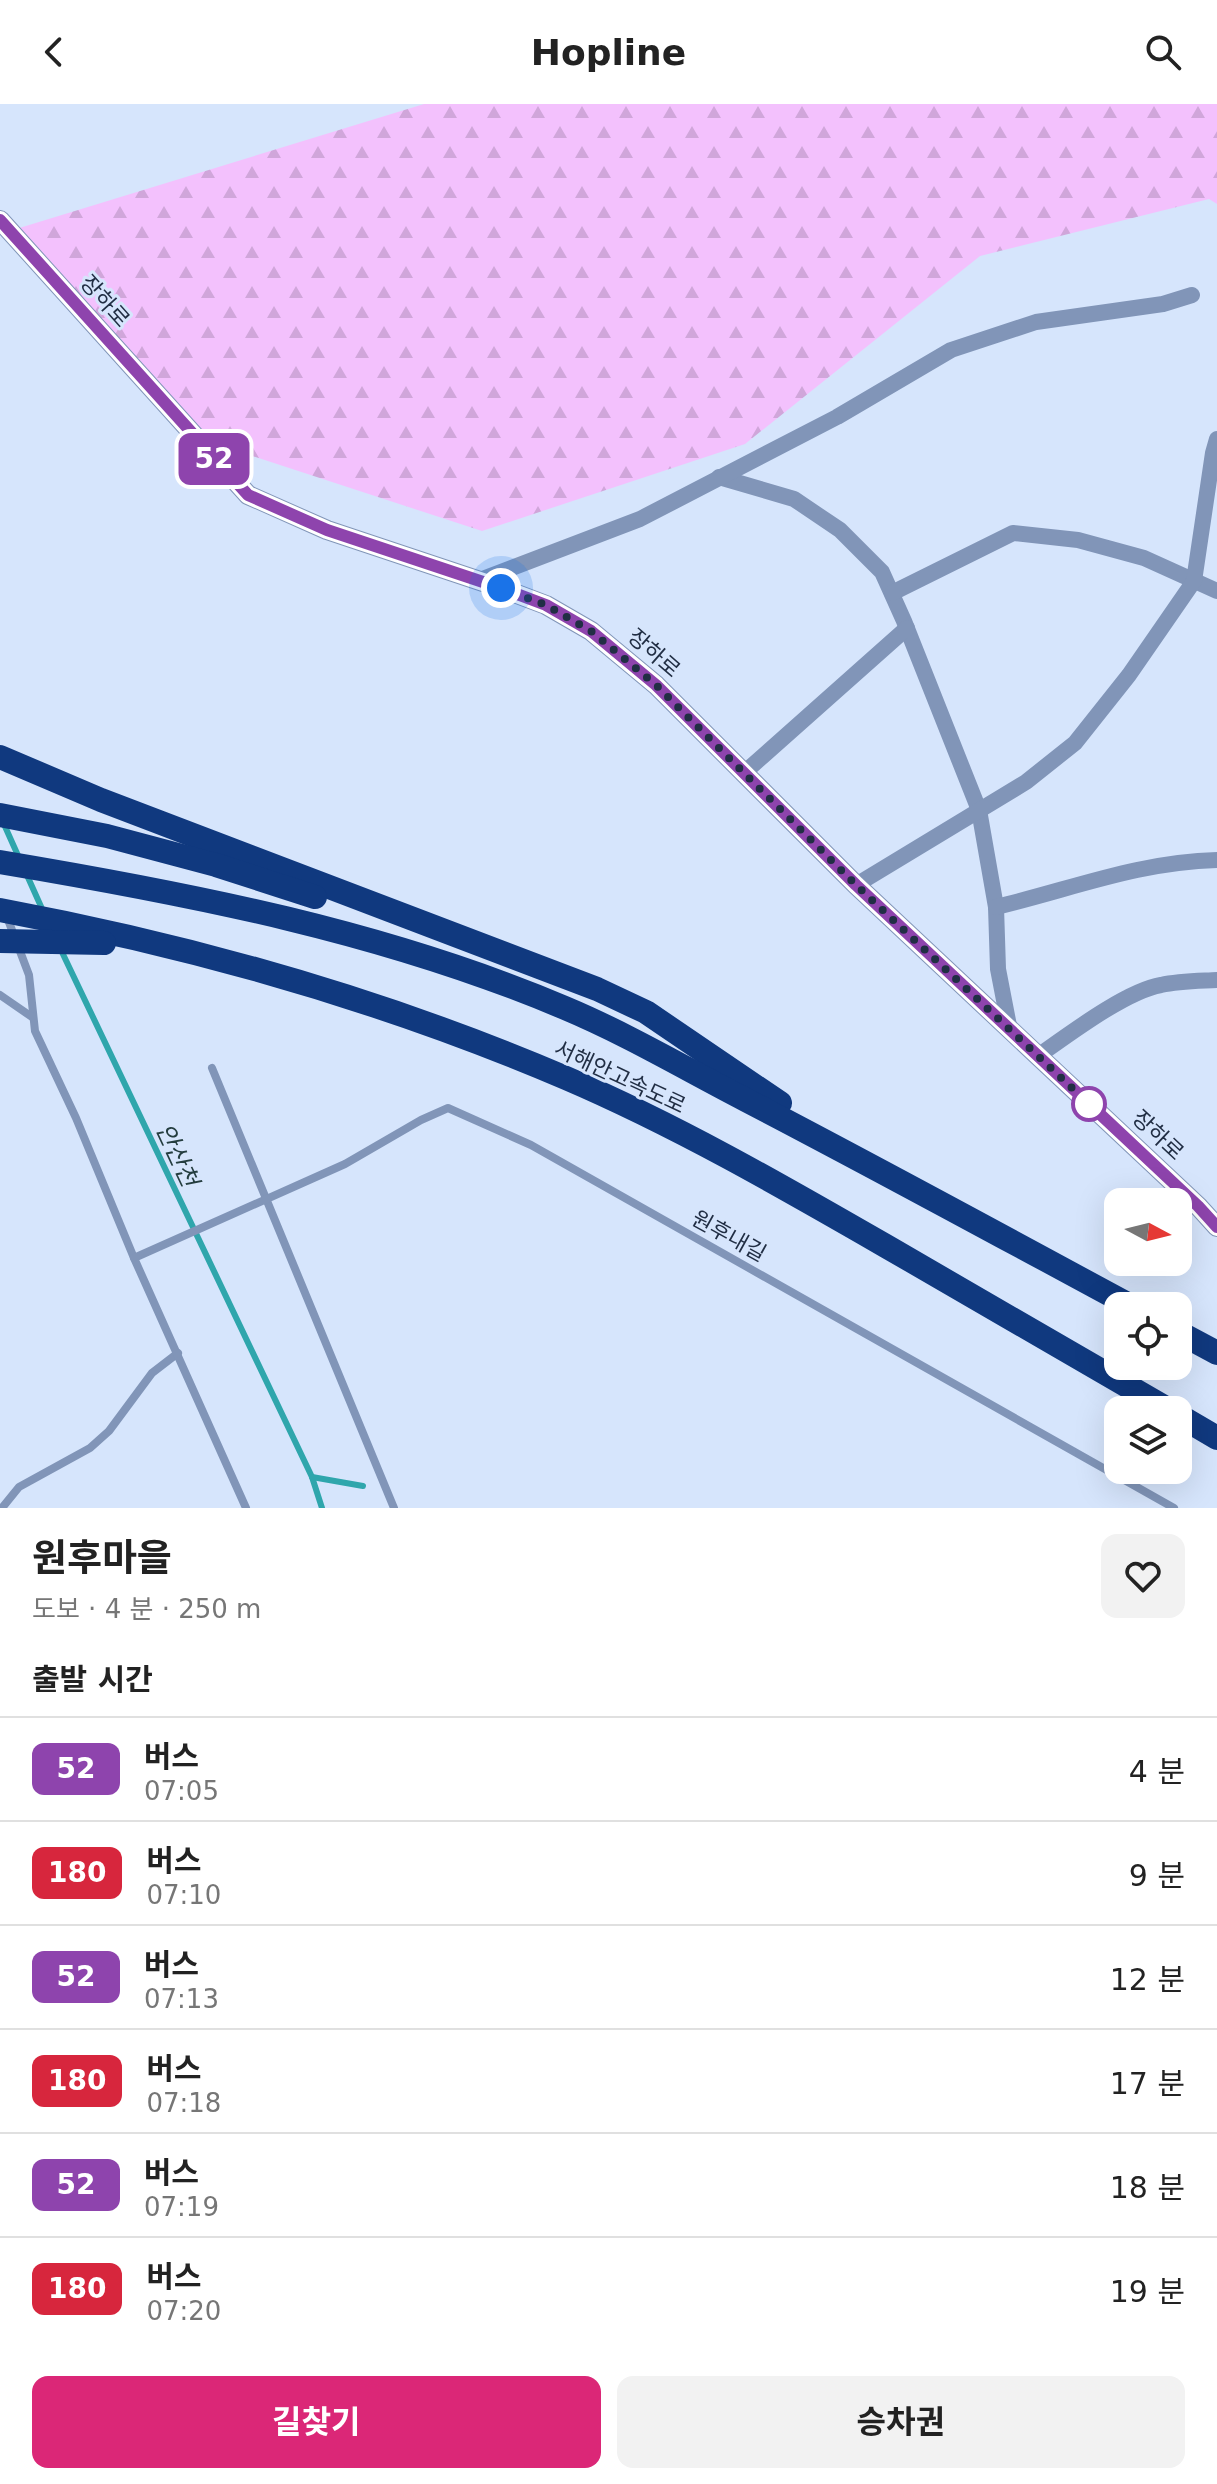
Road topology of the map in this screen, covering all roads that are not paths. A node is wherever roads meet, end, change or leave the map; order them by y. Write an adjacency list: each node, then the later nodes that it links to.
1 (0, 220): 5 (street, 장하로)
2 (1192, 295): 4 (street)
3 (1217, 439): 6 (street)
4 (719, 477): 5 (street); 8 (street)
5 (480, 580): 11 (street, 장하로)
6 (1194, 581): 7 (street); 8 (street); 12 (street)
7 (1217, 591)
8 (892, 593): 9 (street)
9 (907, 628): 11 (street); 12 (street)
10 (0, 757): 29 (highway)
11 (745, 772): 16 (street, 장하로)
12 (979, 810): 16 (street); 18 (street)
13 (0, 815): 24 (highway)
14 (1217, 860): 18 (street)
15 (0, 862): 24 (highway, 서해안고속도로)
16 (856, 885): 26 (street, 장하로)
17 (0, 902): 25 (lane)
18 (996, 907): 26 (street)
19 (0, 910): 21 (highway, 서해안고속도로)
20 (0, 941): 21 (highway)
21 (150, 943): 37 (highway, 서해안고속도로)
22 (1217, 980): 27 (street)
23 (0, 995): 25 (lane)
24 (566, 1008): 29 (highway, 서해안고속도로)
25 (32, 1017): 32 (lane)
26 (1010, 1031): 27 (street, 장하로)
27 (1038, 1056): 31 (street, 장하로)
28 (212, 1068): 30 (lane)
29 (864, 1161): 33 (highway, 서해안고속도로)
30 (261, 1201): 32 (lane); 42 (lane); 43 (lane, 원후내길)
31 (1217, 1227)
32 (137, 1256): 35 (lane)
33 (1105, 1292)
34 (1192, 1340): 36 (highway)
35 (178, 1353): 40 (lane); 41 (lane)
36 (1217, 1353)
37 (1145, 1396)
38 (1192, 1423): 39 (highway)
39 (1217, 1438)
40 (2, 1508)
41 (246, 1508)
42 (394, 1508)
43 (1174, 1508)

